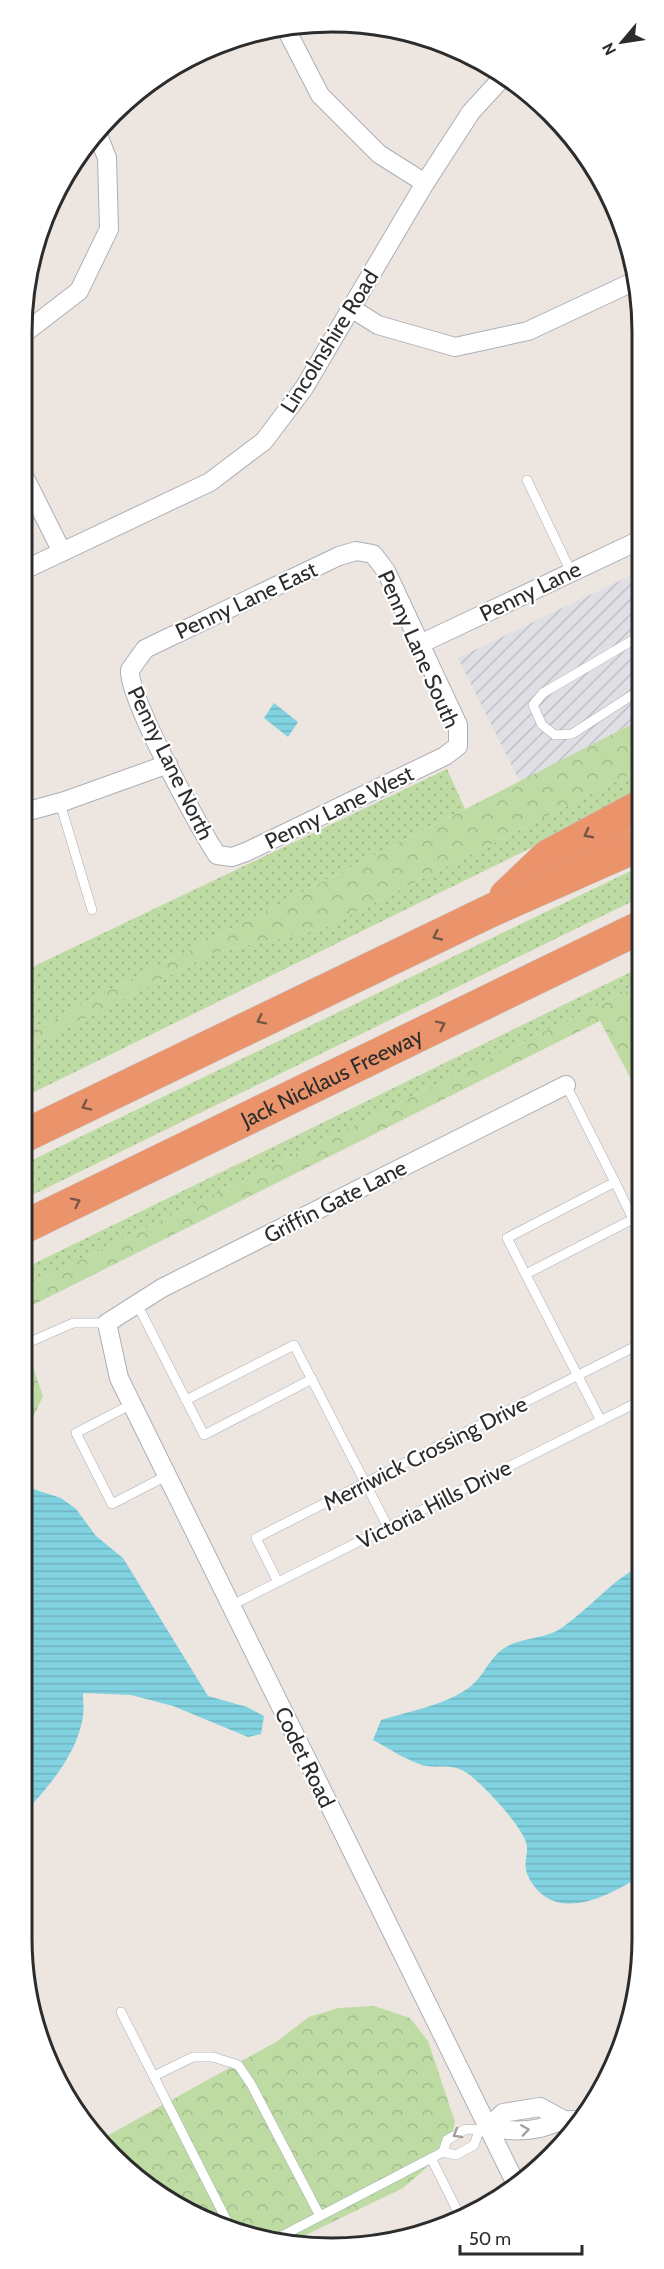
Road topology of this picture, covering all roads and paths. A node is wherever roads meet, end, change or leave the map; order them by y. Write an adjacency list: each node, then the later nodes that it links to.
1 (289, 35): 4 (street)
2 (499, 82): 4 (street, Lincolnshire Road)
3 (100, 141): 7 (street)
4 (425, 183): 6 (street, Lincolnshire Road)
5 (629, 284): 6 (street)
6 (351, 308): 11 (street, Lincolnshire Road)
7 (32, 327)
8 (527, 480): 14 (lane)
9 (32, 492): 11 (street)
10 (632, 544): 14 (street, Penny Lane)
11 (62, 552): 13 (street, Lincolnshire Road)
12 (373, 554): 16 (street, Penny Lane South); 17 (street, Penny Lane East)
13 (32, 566)
14 (571, 572): 16 (street, Penny Lane)
15 (632, 641): 18 (lane)
16 (420, 644): 19 (street, Penny Lane South)
17 (130, 670): 20 (street, Penny Lane North)
18 (632, 695)
19 (458, 746): 25 (street, Penny Lane West)
20 (168, 764): 21 (street); 25 (street, Penny Lane North)
21 (60, 803): 22 (street); 26 (lane)
22 (32, 810)
23 (632, 811): 27 (highway, one-way to 27)
24 (632, 848): 27 (highway)
25 (217, 855)
26 (92, 910)
27 (490, 911): 30 (highway, one-way to 30)
28 (632, 931): 34 (highway, Jack Nicklaus Freeway, one-way to 28)
29 (566, 1085): 31 (lane); 36 (street, Griffin Gate Lane)
30 (32, 1132)
31 (615, 1182): 32 (lane); 35 (lane)
32 (632, 1217)
33 (632, 1220): 35 (lane)
34 (32, 1223)
35 (526, 1274): 40 (lane)
36 (137, 1304): 37 (street, Griffin Gate Lane); 42 (lane)
37 (107, 1323): 38 (lane); 43 (street, Codet Road)
38 (32, 1341)
39 (632, 1348): 40 (lane, Merriwick Crossing Drive)
40 (578, 1376): 45 (lane); 47 (lane, Merriwick Crossing Drive)
41 (312, 1379): 42 (lane); 42 (lane); 47 (lane)
42 (186, 1400)
43 (132, 1404): 46 (street, Codet Road); 46 (lane)
44 (632, 1405): 45 (lane, Victoria Hills Drive)
45 (601, 1420): 48 (lane, Victoria Hills Drive)
46 (166, 1476): 50 (street, Codet Road)
47 (365, 1482): 48 (lane); 49 (lane, Merriwick Crossing Drive)
48 (388, 1527): 49 (lane, Victoria Hills Drive)
49 (278, 1582): 50 (lane, Victoria Hills Drive)
50 (230, 1606): 54 (street, Codet Road)
51 (121, 2012): 52 (lane)
52 (154, 2076): 59 (lane); 60 (lane)
53 (567, 2125): 54 (street)
54 (484, 2129): 55 (lane, one-way to 55); 55 (lane); 57 (street, Codet Road)
55 (443, 2152): 56 (lane)
56 (431, 2158): 58 (lane); 59 (lane)
57 (512, 2177)
58 (457, 2210)
59 (320, 2216): 61 (lane)
60 (226, 2218)
61 (286, 2234)

